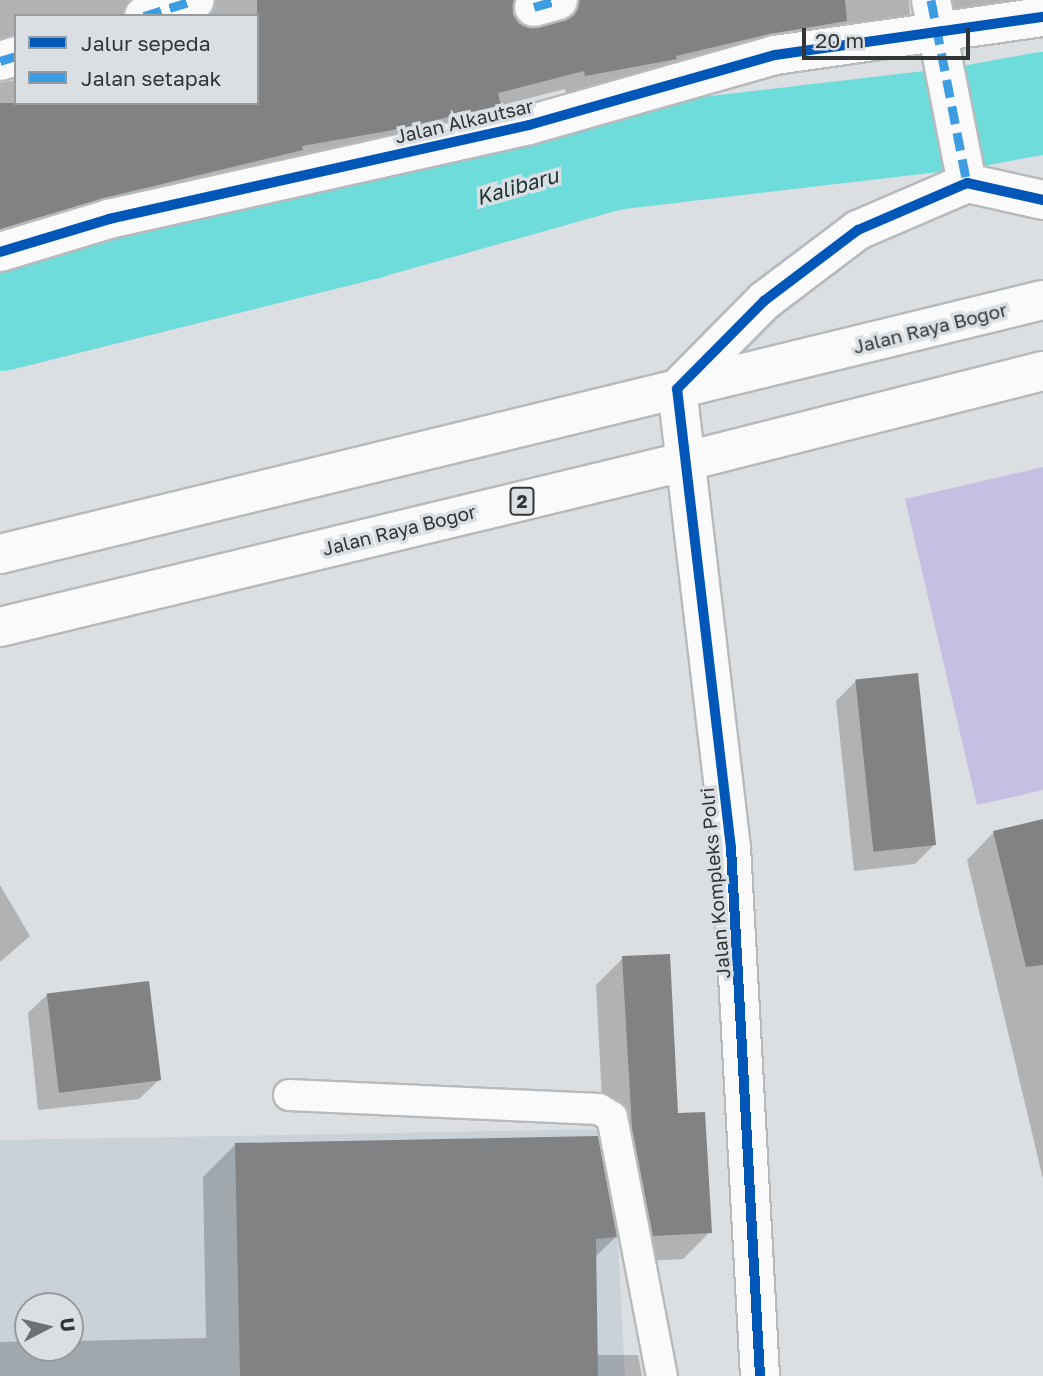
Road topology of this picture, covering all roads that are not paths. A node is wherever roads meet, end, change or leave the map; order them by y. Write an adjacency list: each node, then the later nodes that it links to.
1 (195, 0): 2 (main road)
2 (150, 14)
3 (934, 16): 4 (main road, Jalan Alkautsar); 5 (main road); 7 (main road, Jalan Alkautsar)
4 (1043, 17)
5 (967, 183): 6 (main road); 10 (main road)
6 (1043, 200)
7 (0, 252)
8 (1043, 300): 10 (main road, Jalan Raya Bogor)
9 (1043, 371): 11 (main road, Jalan Raya Bogor / 2)
10 (677, 389): 11 (main road, Jalan Kompleks Polri); 12 (main road, Jalan Raya Bogor)
11 (688, 461): 13 (main road, Jalan Raya Bogor / 2); 16 (main road, Jalan Kompleks Polri)
12 (0, 554)
13 (0, 627)
14 (289, 1095): 15 (lane)
15 (662, 1376)
16 (760, 1376)

